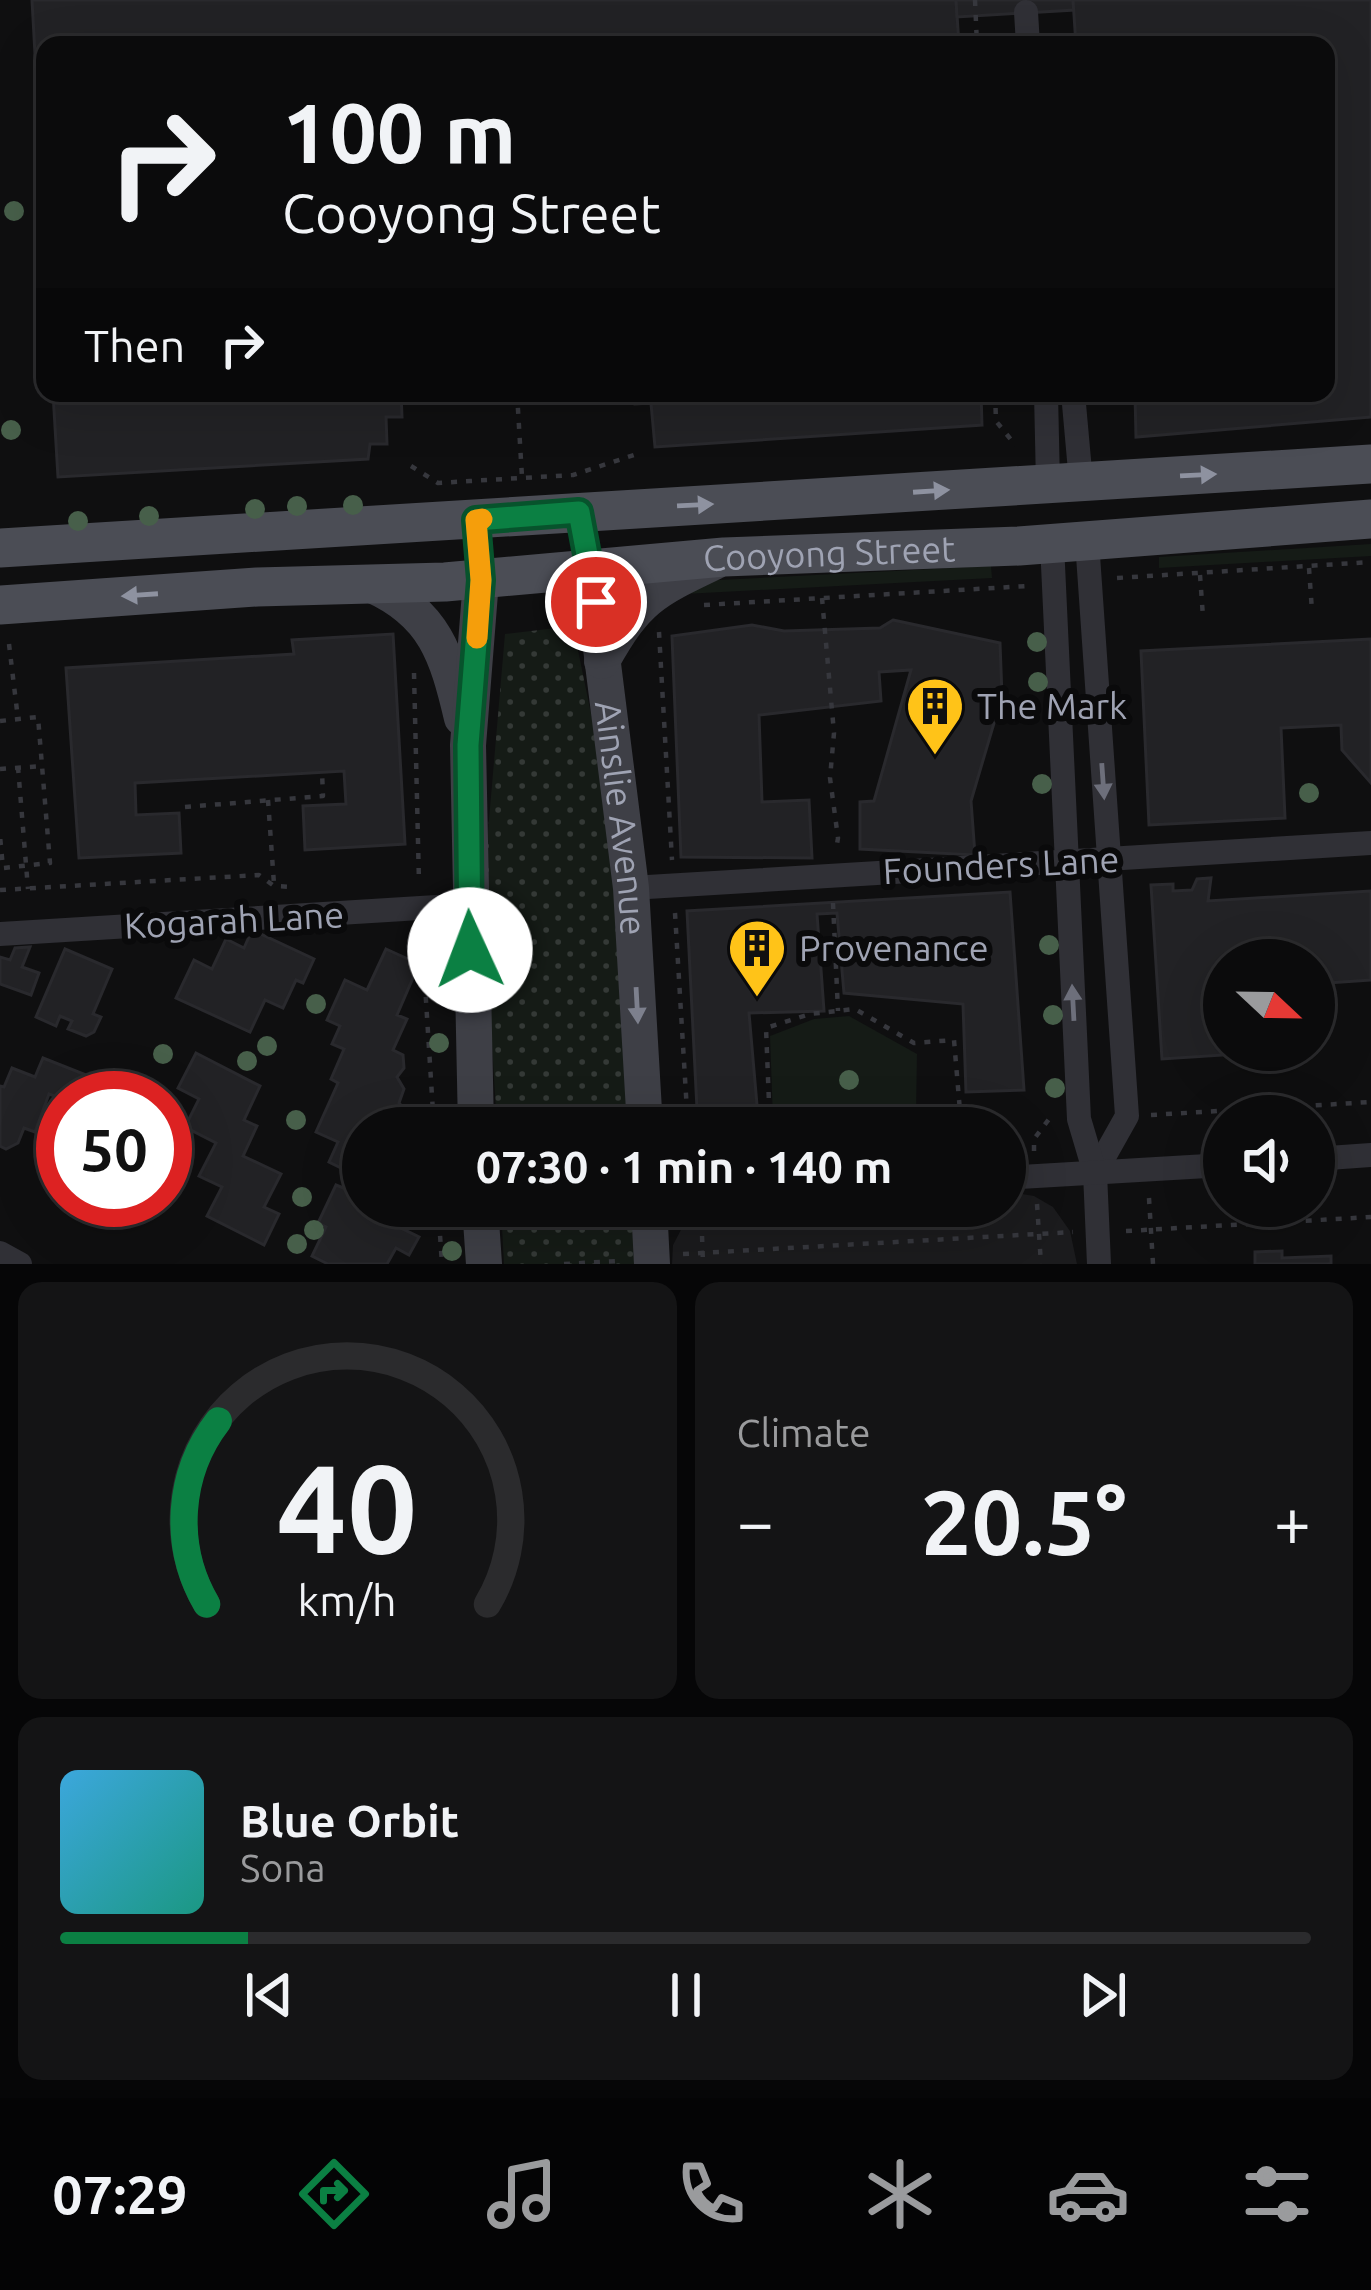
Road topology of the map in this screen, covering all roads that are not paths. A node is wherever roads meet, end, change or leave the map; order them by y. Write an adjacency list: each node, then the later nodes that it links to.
1 (1026, 12): 2 (street)
2 (1027, 36)
3 (1048, 402): 6 (street)
4 (1072, 402): 6 (street)
5 (1371, 464): 6 (main road, Cooyong Street, one-way to 5)
6 (1064, 483): 7 (main road, Cooyong Street, one-way to 6); 10 (main road)
7 (579, 512): 9 (main road, Cooyong Street); 13 (main road, Ainslie Avenue)
8 (1371, 519): 10 (main road, Cooyong Street)
9 (476, 520): 11 (main road, Cooyong Street); 14 (main road)
10 (1069, 543): 12 (main road, Cooyong Street); 20 (street, one-way to 20); 21 (street)
11 (0, 548)
12 (724, 557): 13 (main road, Cooyong Street); 17 (main road)
13 (591, 568): 14 (main road, Cooyong Street); 17 (main road, Ainslie Avenue)
14 (481, 580): 15 (main road, Cooyong Street); 18 (main road)
15 (372, 585): 16 (main road, Cooyong Street, one-way to 16); 18 (main road)
16 (3, 607)
17 (602, 661): 22 (main road, Ainslie Avenue)
18 (468, 745): 23 (main road)
19 (1371, 844): 20 (street, Founders Lane)
20 (1108, 859): 21 (street, Founders Lane); 30 (street)
21 (1066, 862): 22 (street, Founders Lane); 30 (street, one-way to 21)
22 (631, 888): 26 (main road, Ainslie Avenue, one-way to 26)
23 (469, 905): 24 (street, Kogarah Lane); 25 (main road)
24 (0, 934)
25 (475, 1107)
26 (643, 1107)
27 (1371, 1155): 28 (street)
28 (1335, 1158)
29 (1203, 1166): 30 (street)
30 (1094, 1173): 31 (street); 38 (street)
31 (1026, 1177)
32 (481, 1227): 37 (main road)
33 (650, 1227): 35 (main road)
34 (0, 1253): 36 (street)
35 (652, 1261)
36 (20, 1264)
37 (484, 1264)
38 (1099, 1264)

